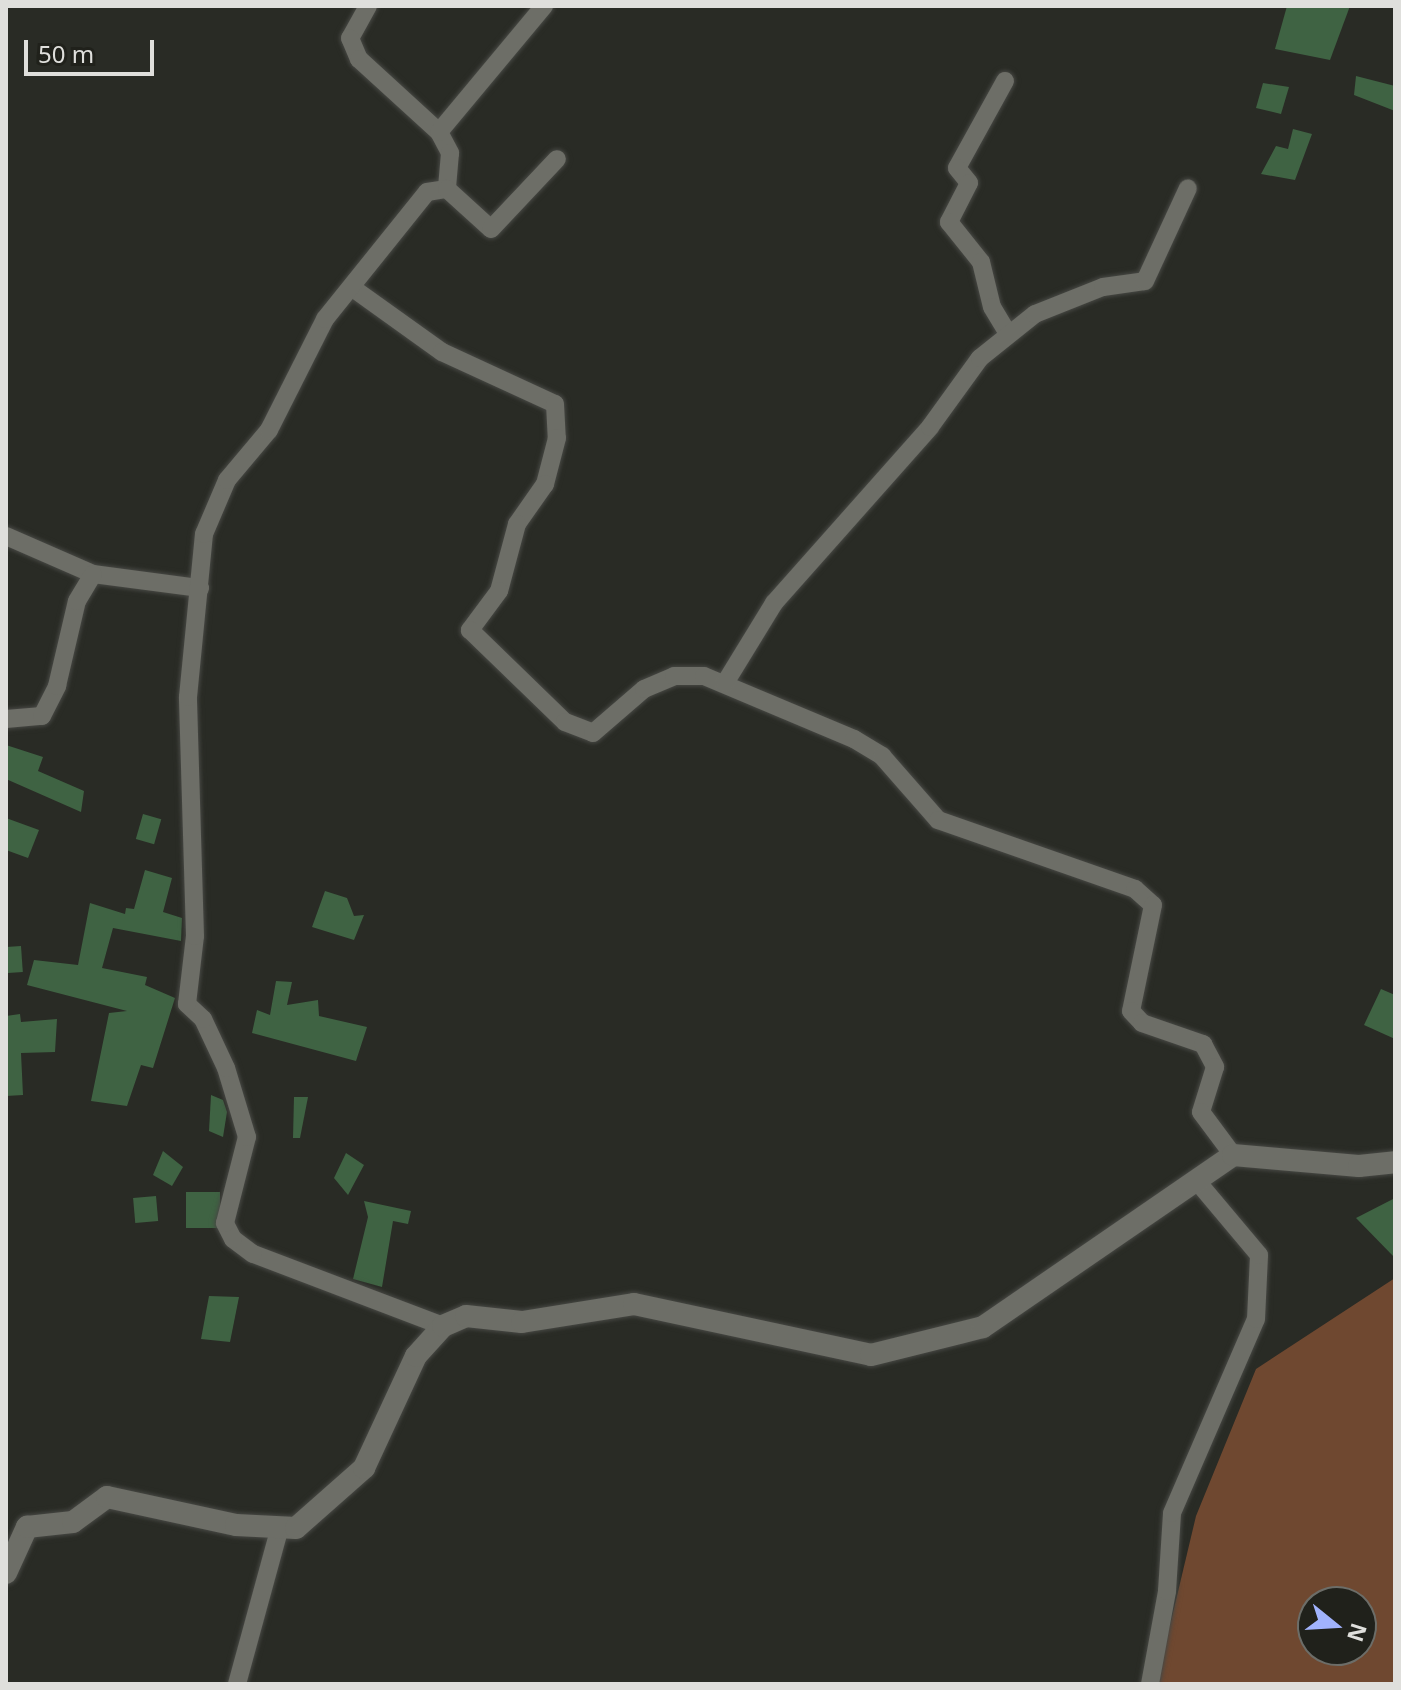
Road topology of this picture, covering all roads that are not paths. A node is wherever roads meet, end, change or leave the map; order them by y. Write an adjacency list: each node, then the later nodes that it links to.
1 (368, 6): 4 (street)
2 (544, 6): 4 (street)
3 (1005, 81): 9 (street)
4 (439, 132): 7 (street)
5 (557, 159): 7 (street)
6 (1188, 188): 9 (street)
7 (447, 189): 8 (street)
8 (354, 289): 12 (street); 13 (street)
9 (1007, 332): 13 (street)
10 (6, 536): 11 (street)
11 (93, 574): 12 (street); 14 (street)
12 (200, 588): 18 (street)
13 (725, 683): 15 (street)
14 (6, 719)
15 (1233, 1155): 16 (street); 17 (street)
16 (1395, 1162)
17 (1196, 1180): 18 (street); 22 (street)
18 (443, 1326): 19 (street)
19 (280, 1527): 20 (street); 21 (street)
20 (6, 1573)
21 (237, 1684)
22 (1150, 1684)

